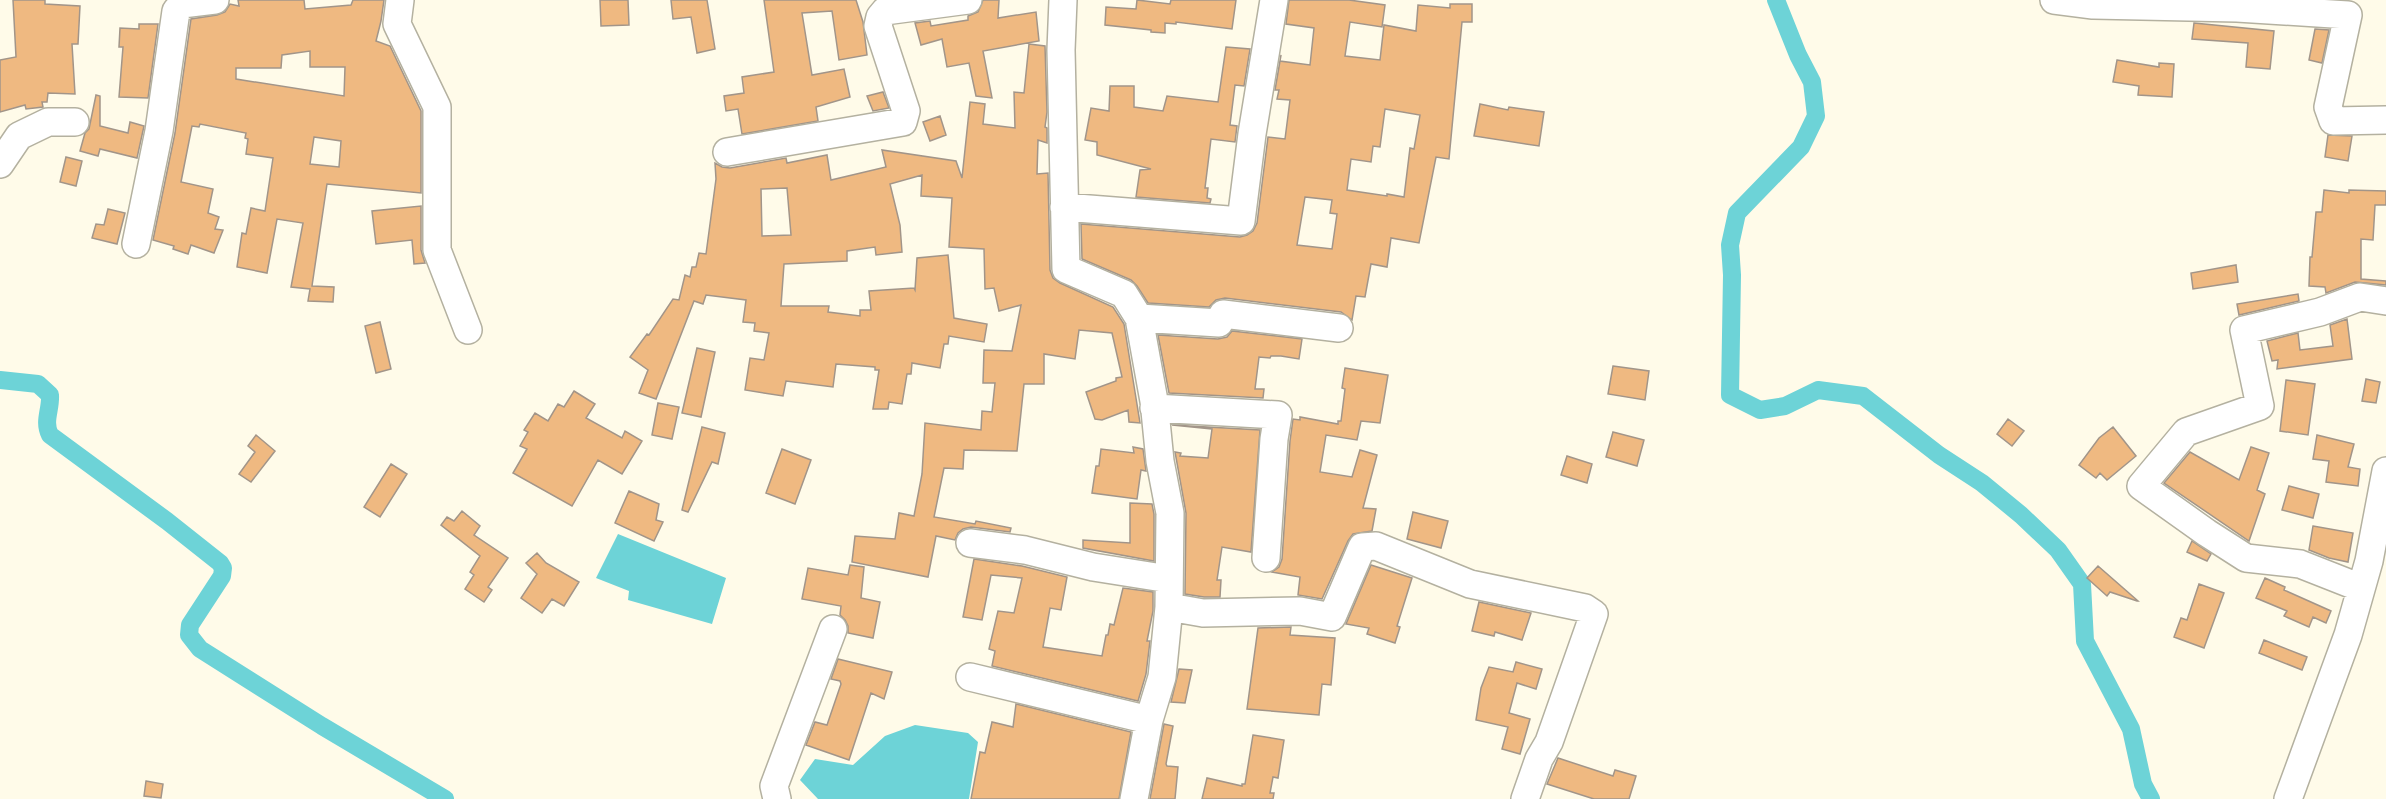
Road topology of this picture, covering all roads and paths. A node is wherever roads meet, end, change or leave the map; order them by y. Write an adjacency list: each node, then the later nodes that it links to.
1 (215, 0): 12 (street)
2 (400, 0): 16 (street)
3 (968, 0): 9 (street)
4 (1063, 0): 11 (street)
5 (1274, 0): 11 (street)
6 (2054, 0): 7 (street)
7 (2386, 120)
8 (75, 122): 10 (street)
9 (727, 152)
10 (0, 164)
11 (1065, 207): 14 (street)
12 (136, 244)
13 (2386, 301): 22 (street)
14 (1139, 318): 15 (street); 17 (street)
15 (1339, 327)
16 (468, 330)
17 (1155, 408): 20 (street); 21 (street)
18 (2386, 471): 22 (street)
19 (970, 543): 21 (street)
20 (1266, 558)
21 (1169, 579): 23 (street)
22 (2361, 588): 30 (street)
23 (1169, 607): 26 (street); 29 (street)
24 (833, 628): 27 (street)
25 (970, 677): 26 (street)
26 (1149, 720): 28 (street)
27 (777, 799)
28 (1134, 799)
29 (1525, 799)
30 (2288, 799)

